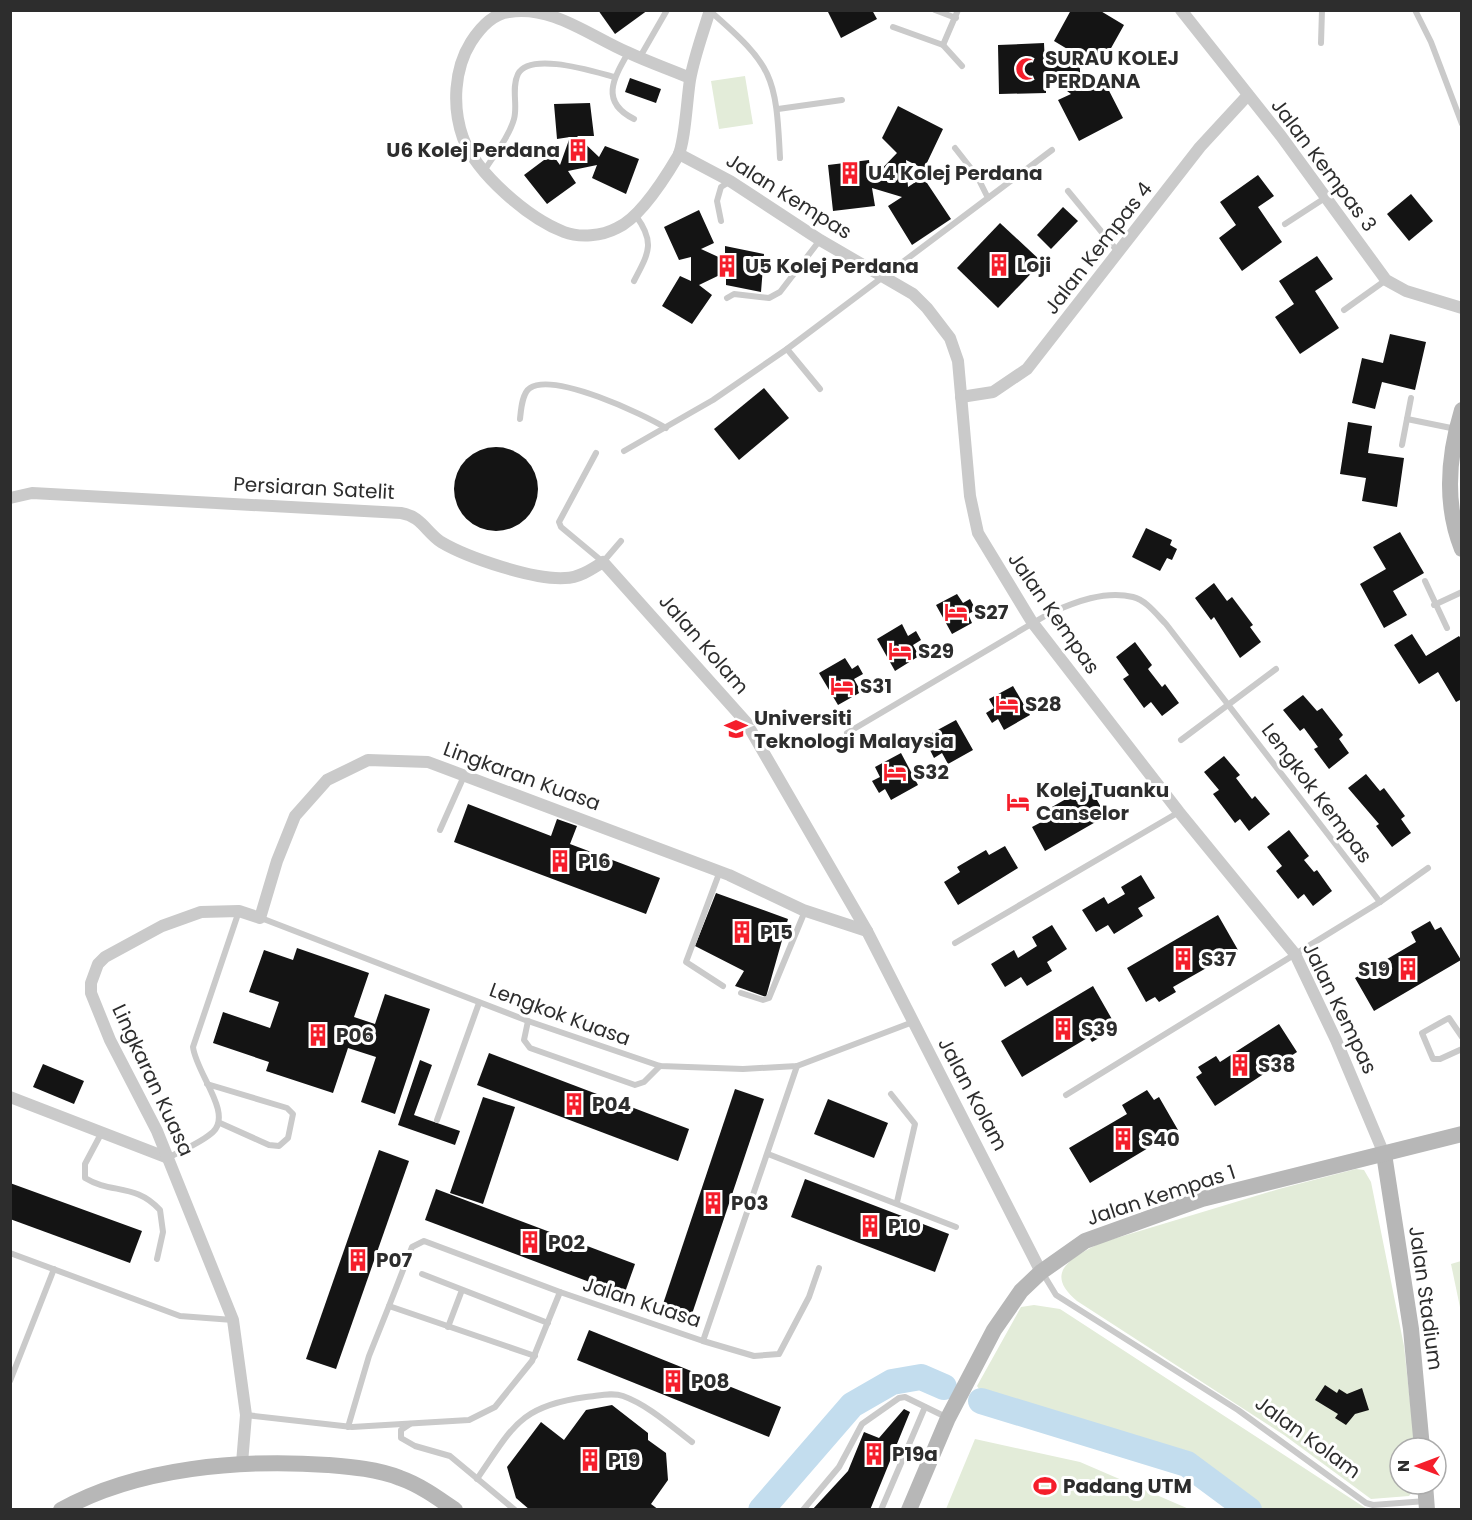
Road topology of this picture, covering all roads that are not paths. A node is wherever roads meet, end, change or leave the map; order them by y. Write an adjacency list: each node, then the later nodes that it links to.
1 (667, 10): 13 (lane)
2 (935, 10): 9 (lane)
3 (958, 10): 9 (lane)
4 (1181, 10): 17 (street, Jalan Kempas 3)
5 (1322, 10): 11 (lane)
6 (1415, 10): 21 (lane)
7 (509, 11): 13 (street); 26 (street)
8 (710, 11): 16 (street); 19 (lane)
9 (956, 18): 12 (lane)
10 (893, 27): 12 (lane)
11 (1322, 43)
12 (943, 45): 14 (lane)
13 (634, 55): 15 (lane); 16 (street)
14 (962, 66)
15 (615, 76): 20 (lane); 26 (lane)
16 (690, 78): 24 (street)
17 (1248, 96): 30 (street, Jalan Kempas 3); 35 (street, Jalan Kempas 4)
18 (842, 100): 19 (lane)
19 (778, 109): 25 (lane)
20 (634, 119)
21 (1461, 124)
22 (955, 148): 29 (lane)
23 (1052, 150): 29 (lane)
24 (679, 154): 27 (street, Jalan Kempas); 31 (street)
25 (780, 158)
26 (483, 172): 31 (street)
27 (730, 181): 32 (lane); 34 (street, Jalan Kempas)
28 (1068, 191): 35 (lane)
29 (988, 198): 36 (lane)
30 (1325, 198): 33 (lane); 37 (street, Jalan Kempas 3)
31 (636, 216): 38 (lane)
32 (722, 221)
33 (1285, 224)
34 (820, 240): 36 (street, Jalan Kempas); 39 (lane)
35 (1119, 254): 44 (street, Jalan Kempas 4)
36 (883, 276): 42 (lane); 44 (street, Jalan Kempas)
37 (1386, 280): 40 (street, Jalan Kempas 3); 41 (lane)
38 (634, 281)
39 (727, 298)
40 (1461, 308)
41 (1344, 310)
42 (788, 349): 43 (lane); 49 (lane)
43 (820, 389)
44 (961, 397): 61 (street, Jalan Kempas)
45 (1411, 398): 48 (lane)
46 (1461, 410): 50 (street)
47 (520, 419): 49 (lane)
48 (1407, 419): 50 (lane); 51 (lane)
49 (666, 428): 52 (lane)
50 (1456, 429): 56 (street)
51 (1402, 445)
52 (624, 451)
53 (596, 453): 57 (lane)
54 (10, 498): 57 (street, Persiaran Satelit)
55 (621, 541): 57 (lane, Persiaran Satelit)
56 (1461, 549)
57 (603, 562): 76 (street, Jalan Kolam)
58 (1425, 581): 60 (lane)
59 (1461, 592): 60 (lane)
60 (1434, 605): 62 (lane)
61 (1032, 622): 64 (lane, Lengkok Kempas); 65 (lane, Lengkok Kempas); 68 (street, Jalan Kempas)
62 (1447, 628)
63 (1276, 669): 64 (lane)
64 (1228, 704): 66 (lane); 72 (lane, Lengkok Kempas)
65 (848, 733)
66 (1180, 740)
67 (465, 775): 69 (lane); 71 (street, Lingkaran Kuasa); 75 (street, Lingkaran Kuasa)
68 (1179, 812): 77 (lane); 78 (street, Jalan Kempas)
69 (440, 830)
70 (1428, 868): 72 (lane)
71 (720, 871): 74 (street, Lingkaran Kuasa); 79 (lane)
72 (1380, 902): 78 (lane)
73 (239, 911): 75 (street, Lingkaran Kuasa); 88 (lane); 98 (street, Lingkaran Kuasa)
74 (805, 911): 76 (street, Lingkaran Kuasa); 80 (lane)
75 (260, 918): 81 (lane, Lengkok Kuasa)
76 (867, 931): 83 (street, Jalan Kolam)
77 (955, 943)
78 (1295, 954): 90 (lane); 97 (street, Jalan Kempas)
79 (723, 986)
80 (741, 993)
81 (479, 1002): 82 (lane, Lengkok Kuasa); 92 (lane)
82 (528, 1021): 86 (lane, Lengkok Kuasa); 86 (lane)
83 (913, 1022): 87 (lane, Lengkok Kuasa); 105 (street, Jalan Kolam)
84 (1461, 1037): 85 (lane)
85 (1461, 1049)
86 (660, 1066): 87 (lane, Lengkok Kuasa)
87 (797, 1066): 96 (lane, Jalan Kuasa)
88 (207, 1084): 93 (lane); 93 (lane)
89 (891, 1094): 99 (lane)
90 (1066, 1095)
91 (10, 1097): 94 (street)
92 (437, 1120)
93 (219, 1124): 98 (lane)
94 (102, 1131): 98 (street); 102 (lane)
95 (1461, 1134): 97 (street, Jalan Kempas 1)
96 (768, 1154): 99 (lane); 113 (lane, Jalan Kuasa)
97 (1384, 1154): 105 (street, Jalan Kempas 1); 121 (street, Jalan Stadium)
98 (168, 1158): 110 (street, Lingkaran Kuasa)
99 (897, 1203): 100 (lane)
100 (956, 1227)
101 (10, 1253): 104 (lane)
102 (157, 1259)
103 (819, 1268): 113 (lane)
104 (54, 1269): 110 (lane); 115 (lane)
105 (1041, 1272): 118 (street, Jalan Kempas 1); 125 (lane, Jalan Kolam)
106 (422, 1274): 107 (lane)
107 (462, 1290): 111 (lane); 112 (lane)
108 (560, 1292): 109 (lane); 111 (lane, Jalan Kuasa); 113 (lane, Jalan Kuasa)
109 (389, 1306): 112 (lane); 120 (lane)
110 (234, 1320): 117 (street, Lingkaran Kuasa)
111 (548, 1323): 114 (lane, Jalan Kuasa)
112 (448, 1327): 114 (lane)
113 (703, 1341)
114 (535, 1356): 119 (lane, Jalan Kuasa)
115 (10, 1381)
116 (925, 1407): 118 (lane); 129 (lane); 130 (lane)
117 (246, 1415): 120 (lane, Jalan Kuasa); 123 (street, Lingkaran Kuasa)
118 (948, 1418): 131 (street, Jalan Kempas 1)
119 (411, 1424): 120 (lane, Jalan Kuasa); 124 (lane)
120 (348, 1427)
121 (1421, 1436)
122 (692, 1442): 124 (lane)
123 (242, 1463): 126 (street); 127 (street)
124 (477, 1479): 128 (lane)
125 (1426, 1498)
126 (61, 1509)
127 (455, 1509)
128 (515, 1509)
129 (803, 1509)
130 (881, 1509)
131 (909, 1509)

